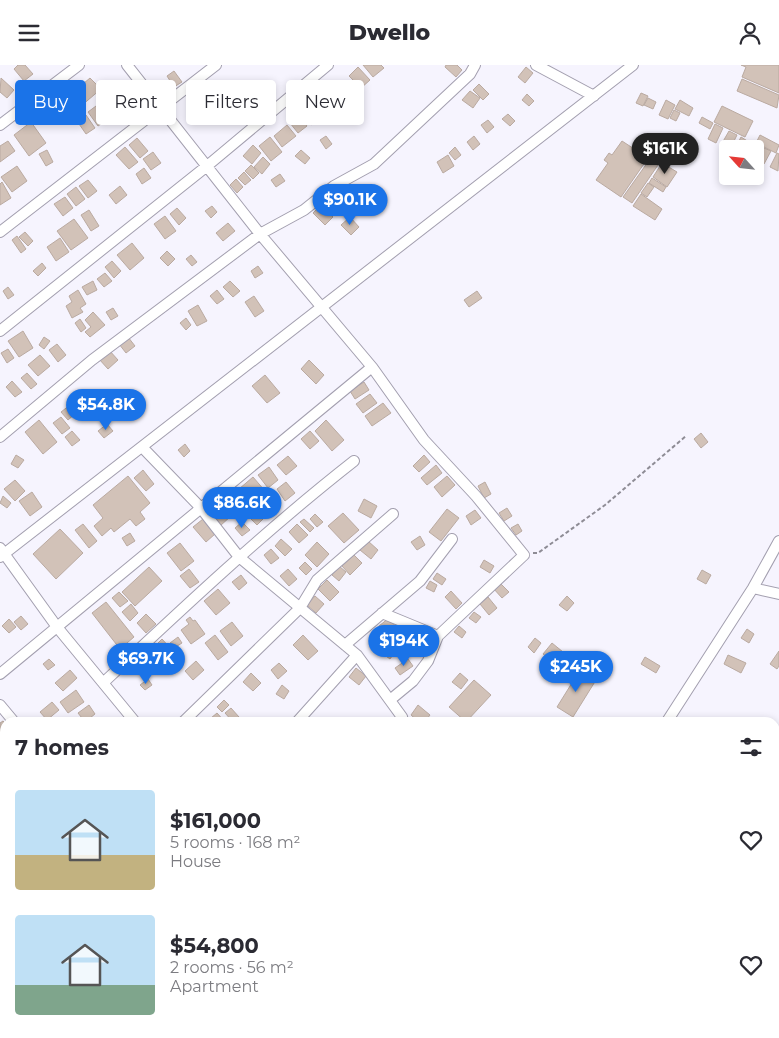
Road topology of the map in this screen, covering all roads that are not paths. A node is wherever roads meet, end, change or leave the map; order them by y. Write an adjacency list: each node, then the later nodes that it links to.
1 (79, 65): 11 (street)
2 (127, 65): 8 (street)
3 (216, 65): 9 (street)
4 (328, 65): 14 (street)
5 (474, 65): 16 (street)
6 (536, 65): 10 (street)
7 (633, 65): 10 (street)
8 (139, 80)
9 (176, 95)
10 (594, 96): 17 (street)
11 (0, 125)
12 (137, 125): 15 (street)
13 (176, 125): 14 (street)
14 (207, 166): 16 (street); 18 (street)
15 (0, 232)
16 (260, 234): 17 (street); 20 (street)
17 (321, 306): 19 (street); 21 (street)
18 (0, 331)
19 (372, 367): 23 (street); 34 (street)
20 (0, 437)
21 (142, 447): 23 (street); 27 (street)
22 (354, 461): 28 (street)
23 (200, 507): 28 (street); 33 (street)
24 (392, 514): 31 (street)
25 (452, 539): 32 (street)
26 (779, 541): 29 (street)
27 (2, 553): 33 (street)
28 (239, 557): 31 (street); 38 (street)
29 (753, 588): 30 (street); 46 (street)
30 (779, 594)
31 (300, 608): 35 (street); 43 (street)
32 (382, 613): 34 (street); 35 (street)
33 (57, 627): 37 (street); 38 (street)
34 (438, 636): 39 (street)
35 (345, 645): 36 (street)
36 (357, 655): 39 (street); 44 (street)
37 (0, 675)
38 (103, 683): 42 (street)
39 (390, 700): 45 (street)
40 (0, 705): 41 (street)
41 (10, 717)
42 (131, 717)
43 (188, 717)
44 (301, 717)
45 (402, 717)
46 (670, 717)

